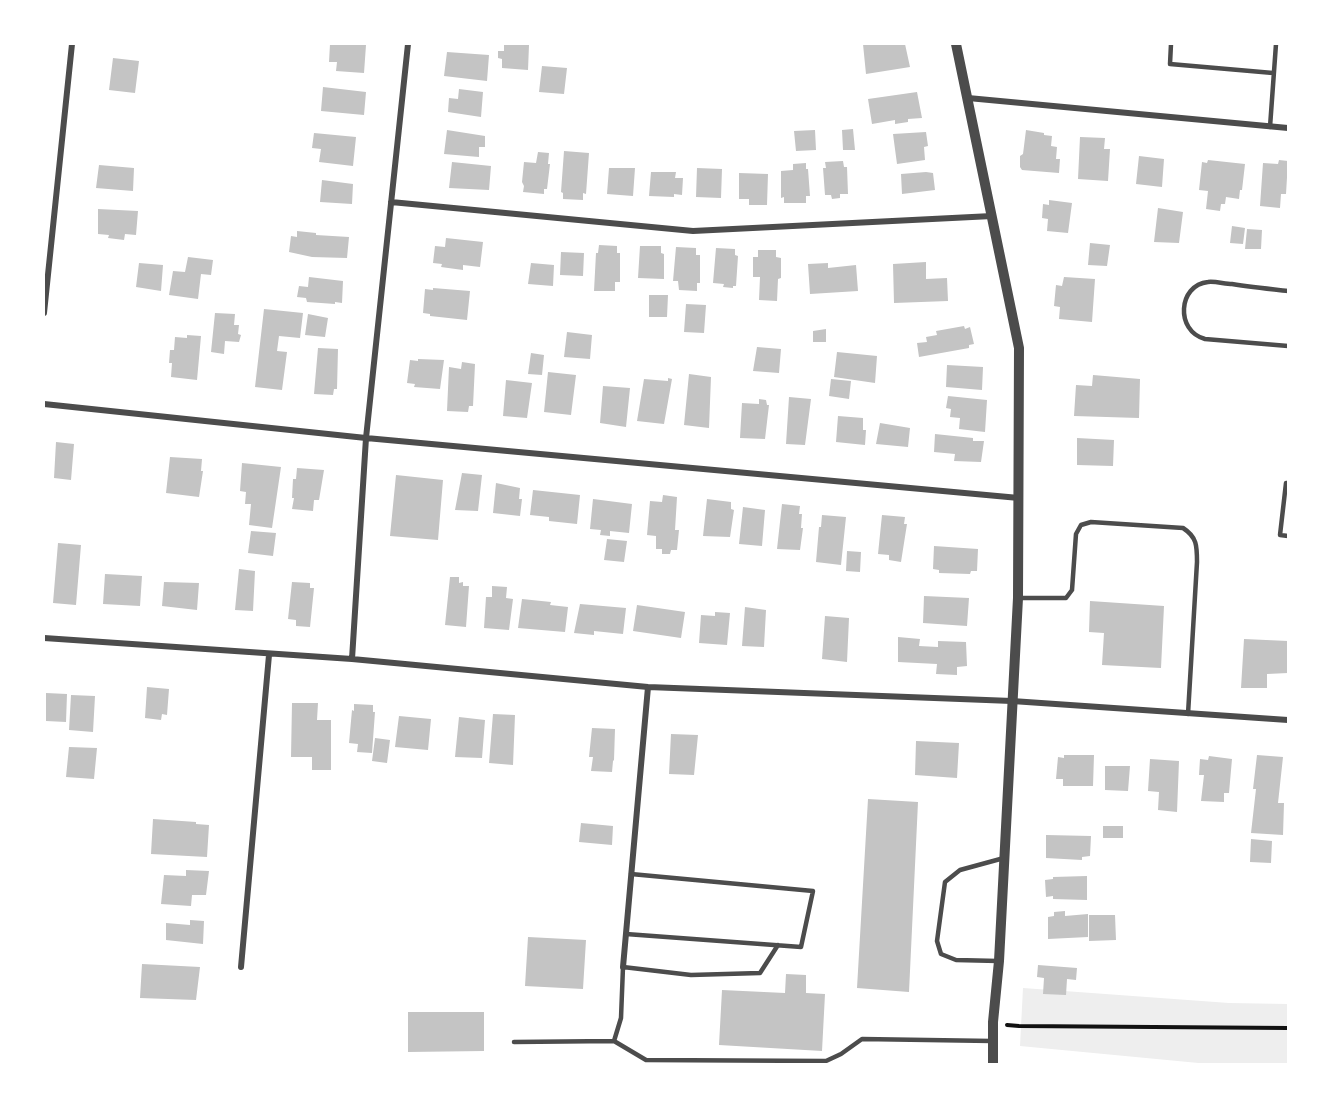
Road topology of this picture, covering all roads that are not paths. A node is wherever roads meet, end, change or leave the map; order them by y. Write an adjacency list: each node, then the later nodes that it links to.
1 (72, 44): 13 (street)
2 (408, 44): 10 (street)
3 (956, 44): 7 (street)
4 (1170, 44): 6 (lane)
5 (1276, 44): 6 (lane)
6 (1274, 73): 8 (lane)
7 (968, 98): 8 (street); 11 (street)
8 (1270, 127): 9 (street)
9 (1288, 128)
10 (391, 202): 11 (street); 16 (street)
11 (992, 216): 18 (street)
12 (1288, 291): 14 (lane)
13 (44, 313)
14 (1288, 346)
15 (44, 404): 16 (street)
16 (366, 438): 18 (street); 23 (street)
17 (1288, 483): 19 (lane)
18 (1019, 498): 20 (street)
19 (1288, 536)
20 (1018, 598): 25 (street); 26 (lane)
21 (44, 638): 22 (street)
22 (269, 655): 23 (street); 33 (street)
23 (352, 659): 24 (street)
24 (648, 687): 25 (street); 29 (street)
25 (1012, 702): 26 (street); 28 (street)
26 (1188, 714): 27 (street)
27 (1288, 720)
28 (1004, 858): 32 (street); 32 (lane)
29 (632, 874): 30 (street); 31 (lane)
30 (626, 934): 31 (lane); 34 (street)
31 (778, 945): 34 (lane)
32 (999, 961): 36 (street)
33 (241, 967)
34 (623, 967): 35 (lane)
35 (614, 1041): 36 (lane); 37 (lane)
36 (995, 1041): 38 (street)
37 (514, 1042)
38 (993, 1065)

